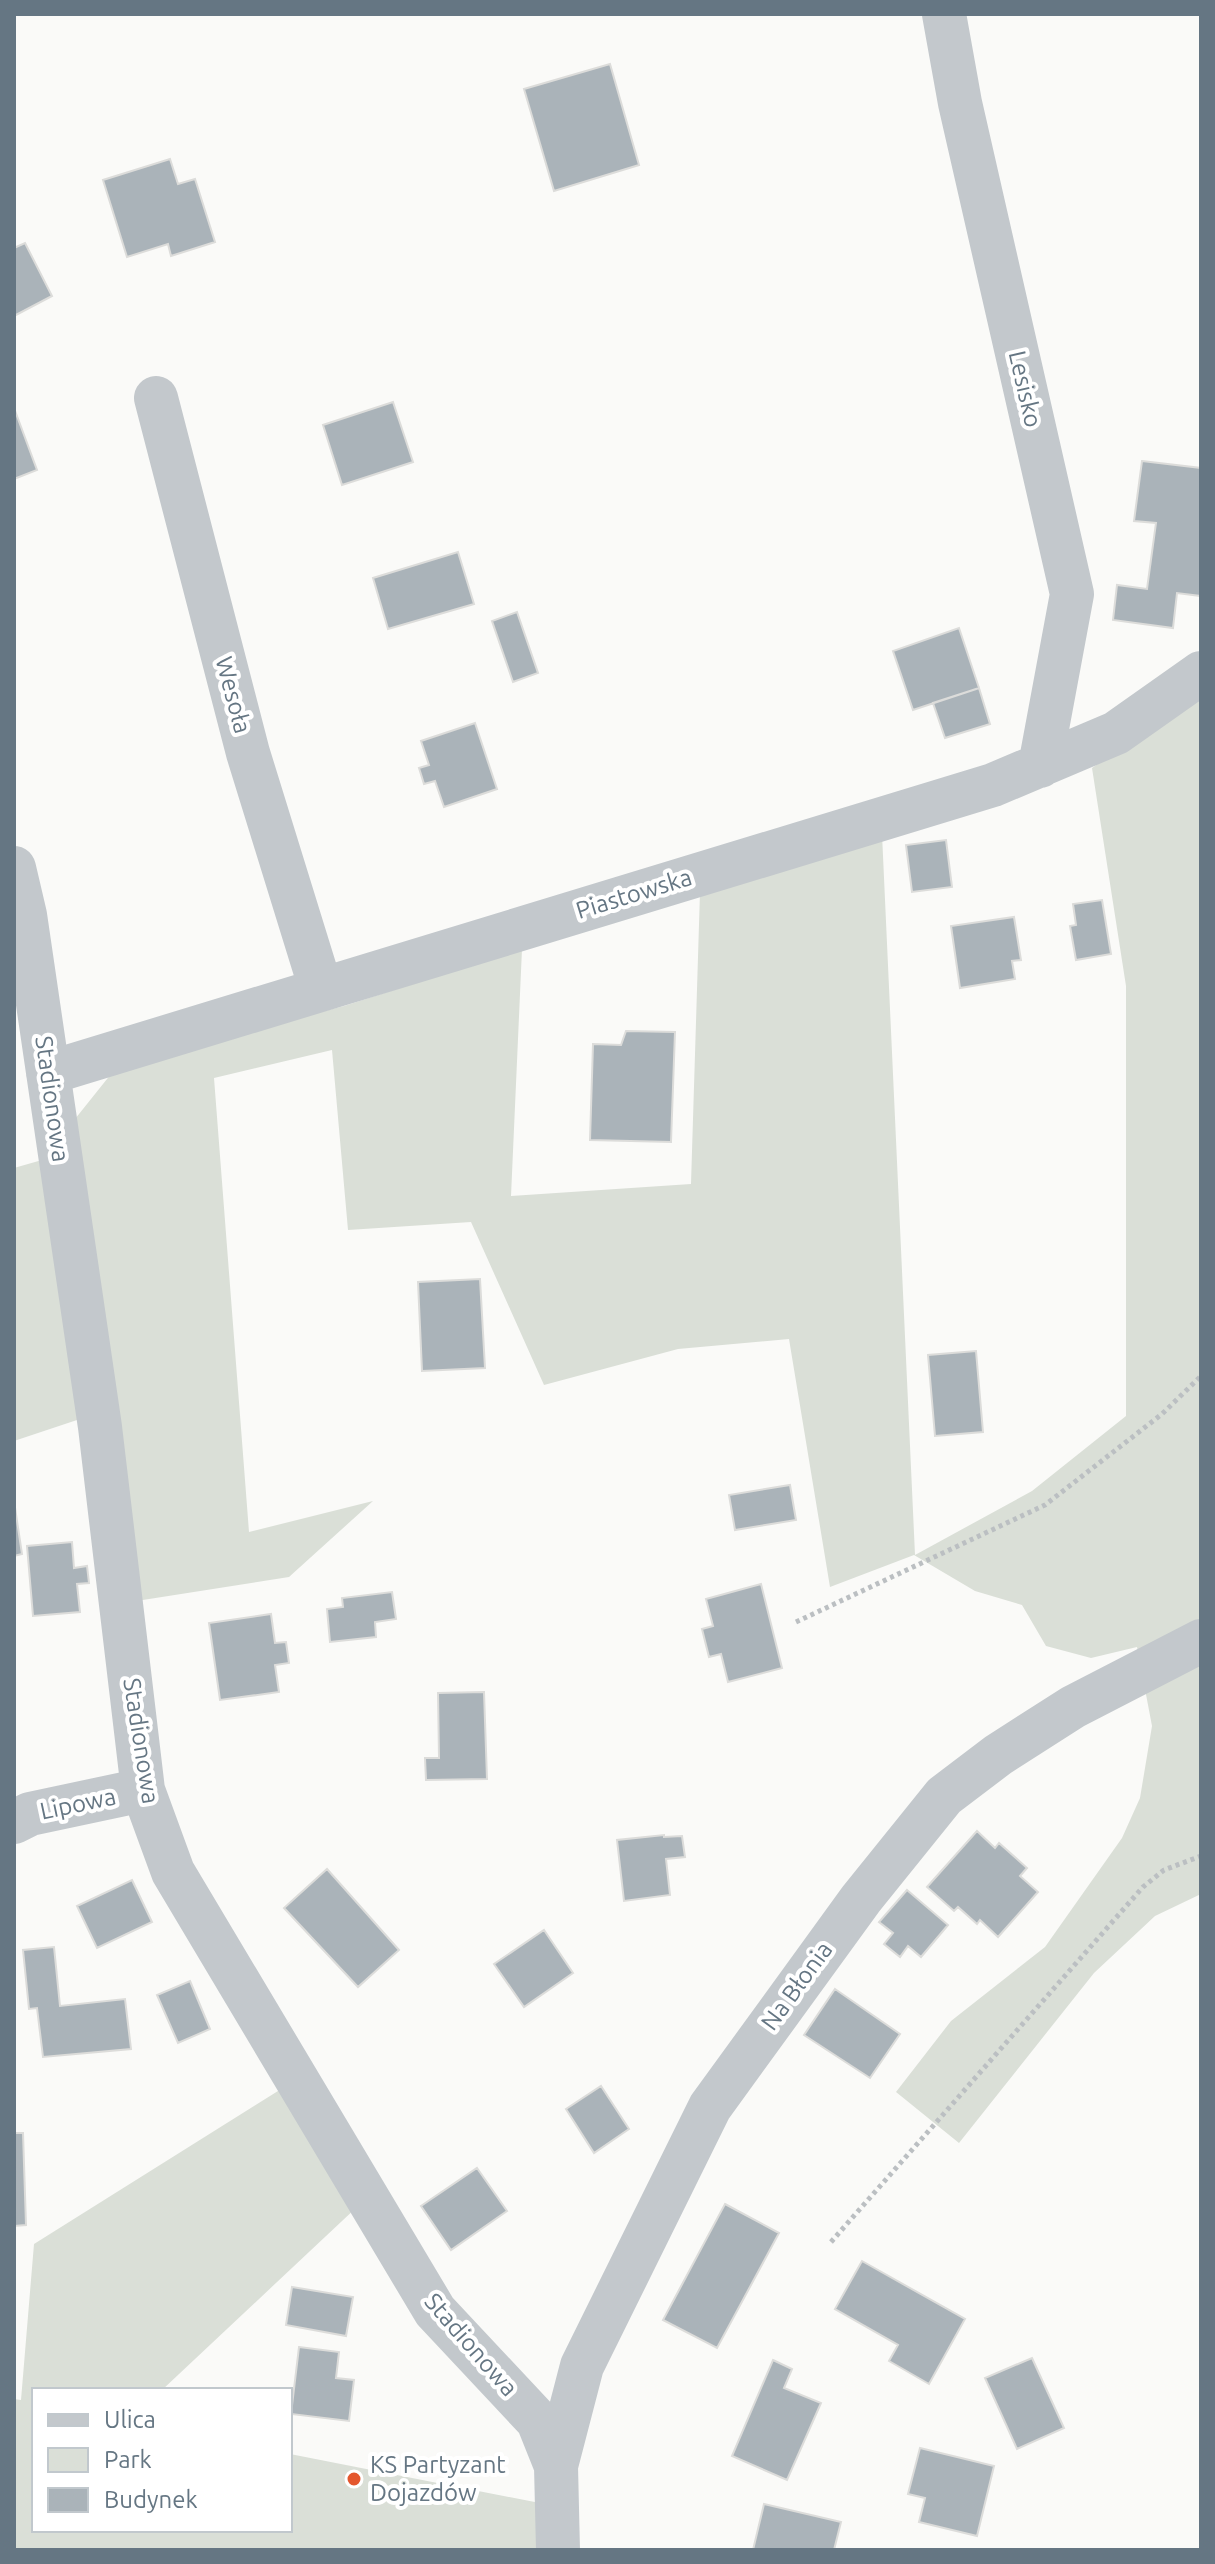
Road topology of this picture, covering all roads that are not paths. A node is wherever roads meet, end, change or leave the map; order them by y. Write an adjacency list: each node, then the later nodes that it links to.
1 (944, 14): 4 (street, Lesisko)
2 (156, 398): 6 (street, Wesoła)
3 (1201, 673): 4 (street, Piastowska)
4 (1040, 766): 6 (street, Piastowska)
5 (14, 868): 7 (street, Stadionowa)
6 (321, 989): 7 (street, Piastowska)
7 (48, 1073): 9 (street, Stadionowa)
8 (1201, 1641): 11 (street, Na Błonia)
9 (143, 1790): 10 (street, Lipowa); 11 (street, Stadionowa)
10 (14, 1822)
11 (556, 2466): 12 (street, Stadionowa)
12 (558, 2550)

